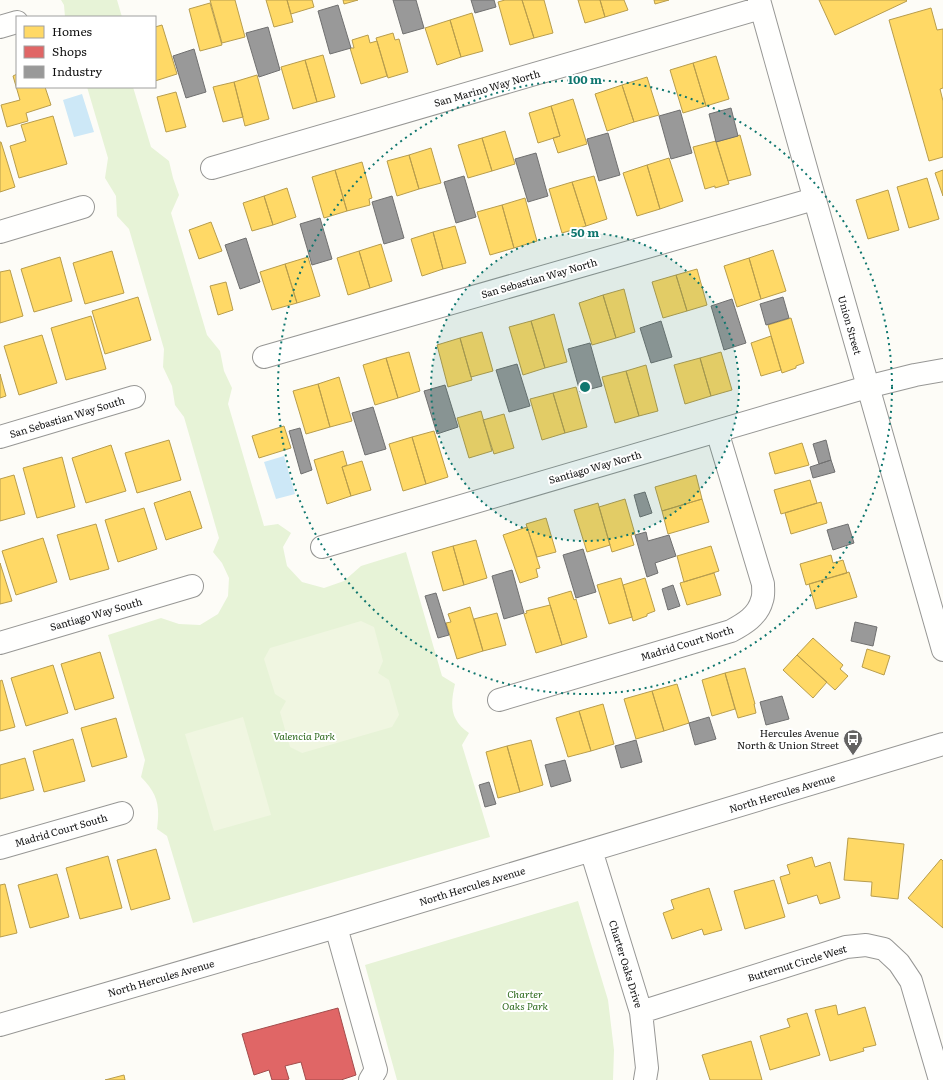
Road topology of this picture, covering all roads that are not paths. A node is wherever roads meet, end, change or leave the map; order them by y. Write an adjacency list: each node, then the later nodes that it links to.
1 (760, 4): 4 (street, San Marino Way North); 5 (street, Union Street)
2 (16, 22): 3 (street)
3 (0, 27)
4 (212, 168)
5 (814, 199): 8 (street, San Sebastian Way North); 10 (street, Union Street)
6 (83, 207): 7 (street)
7 (0, 232)
8 (264, 357)
9 (943, 370): 10 (street, Santiago Way North)
10 (867, 387): 12 (street, Santiago Way North); 17 (street, Union Street)
11 (134, 396): 13 (street, San Sebastian Way South)
12 (717, 431): 14 (street, Santiago Way North); 18 (street, Madrid Court North)
13 (0, 437)
14 (322, 547)
15 (192, 586): 16 (street, Santiago Way South)
16 (0, 643)
17 (943, 650)
18 (499, 700)
19 (943, 744): 22 (street, North Hercules Avenue)
20 (122, 813): 21 (street, Madrid Court South)
21 (0, 848)
22 (591, 850): 23 (street, North Hercules Avenue); 24 (street, Charter Oaks Drive)
23 (336, 927): 25 (street, North Hercules Avenue); 26 (street)
24 (640, 1012): 27 (street, Charter Oaks Drive); 28 (street, Butternut Circle West)
25 (0, 1025)
26 (370, 1080)
27 (645, 1080)
28 (940, 1080)

